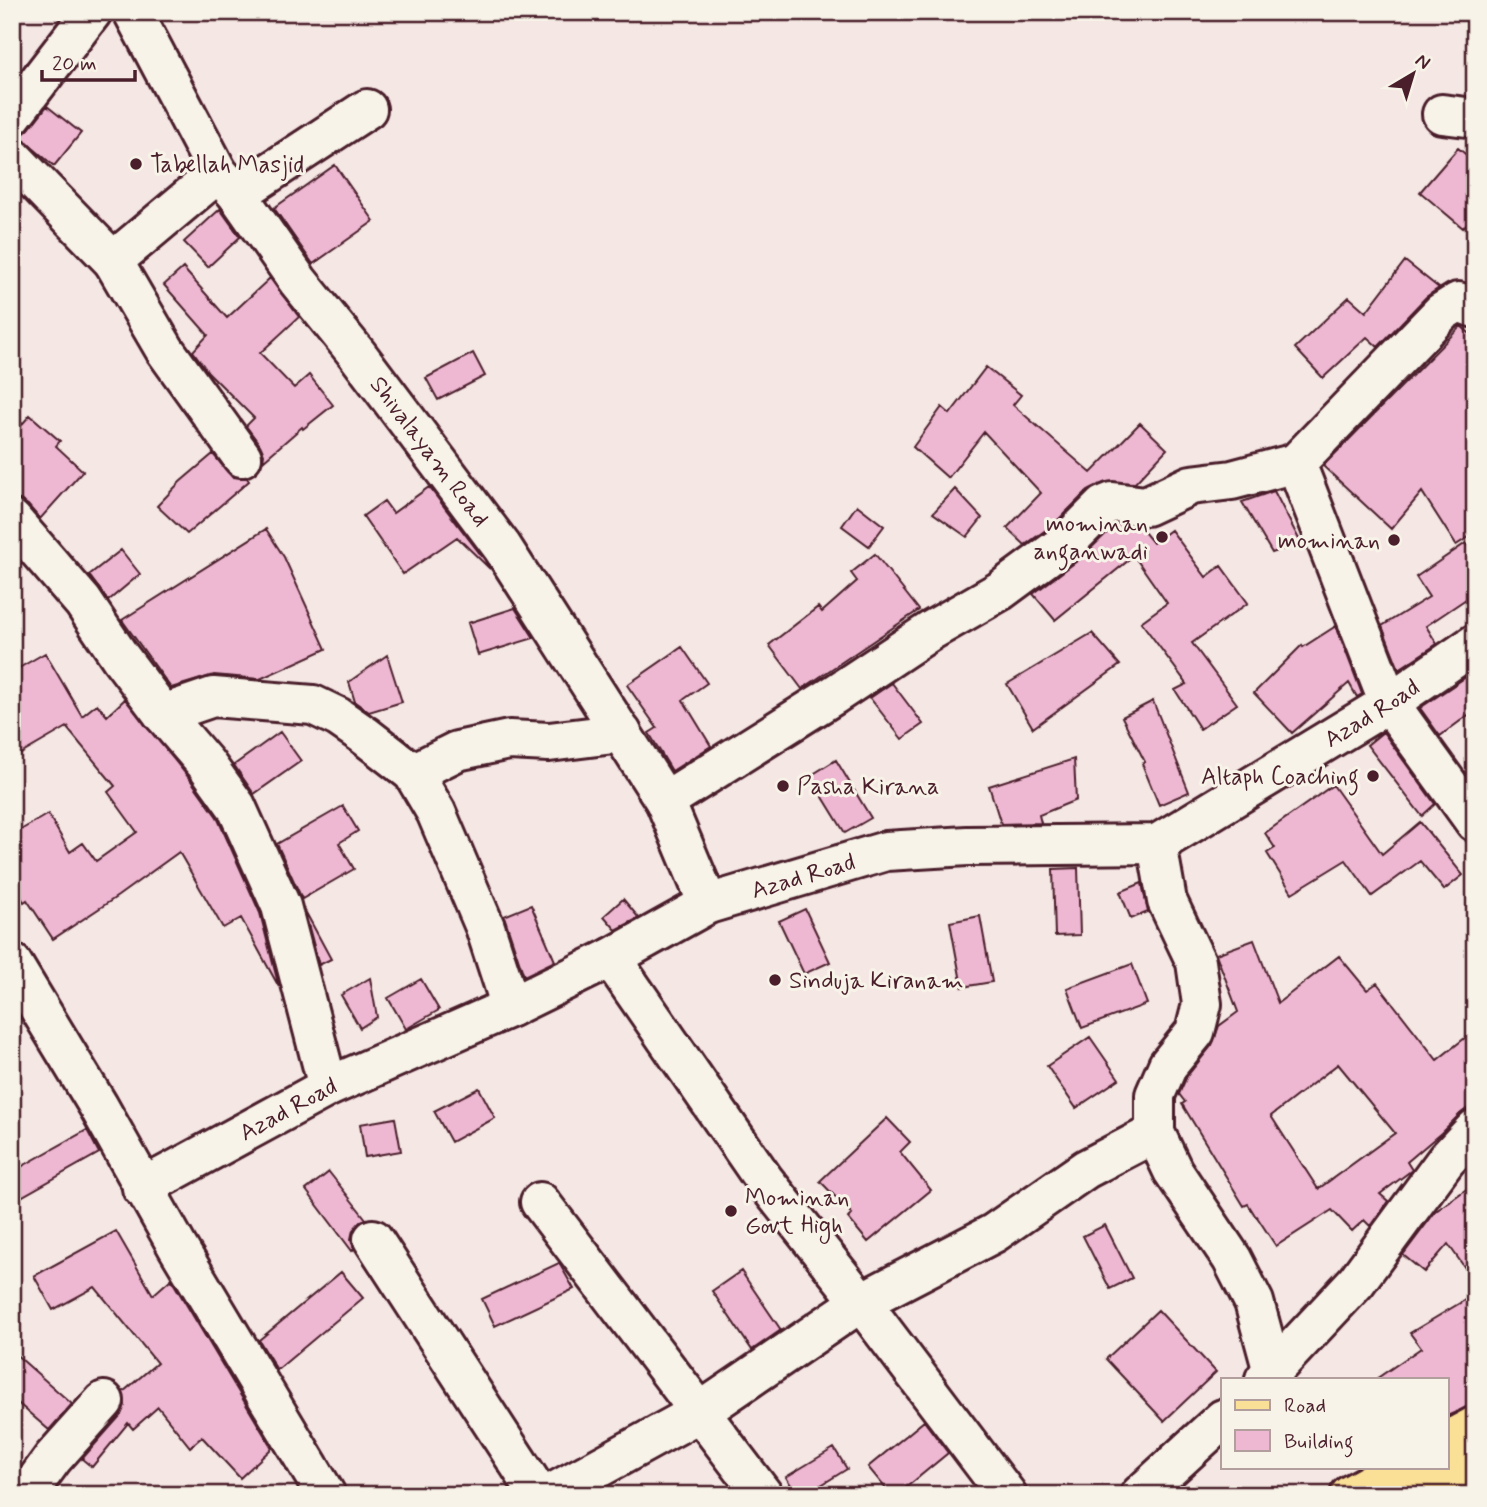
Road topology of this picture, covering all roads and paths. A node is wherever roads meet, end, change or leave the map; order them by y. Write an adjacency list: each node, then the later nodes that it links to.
1 (92, 12): 4 (street)
2 (133, 12): 6 (street, Shivalayam Road)
3 (367, 109): 6 (street)
4 (12, 116)
5 (12, 157): 7 (street)
6 (228, 183): 7 (street); 15 (street, Shivalayam Road)
7 (113, 261): 9 (street)
8 (1475, 308): 10 (street)
9 (242, 457)
10 (1296, 463): 13 (street); 17 (street)
11 (12, 520): 14 (street)
12 (1475, 644): 13 (street, Azad Road)
13 (1389, 703): 18 (street); 19 (street, Azad Road)
14 (163, 714): 16 (street); 24 (street)
15 (622, 733): 16 (street); 17 (street, Shivalayam Road)
16 (413, 773): 23 (street)
17 (665, 801): 20 (street, Shivalayam Road)
18 (1475, 822)
19 (1157, 844): 20 (street, Azad Road); 26 (street)
20 (708, 904): 21 (street, Azad Road)
21 (611, 958): 23 (street, Azad Road); 30 (street)
22 (12, 963): 27 (street)
23 (511, 1007): 24 (street, Azad Road)
24 (328, 1087): 27 (street, Azad Road)
25 (1475, 1129): 31 (street)
26 (1155, 1133): 30 (street); 31 (street)
27 (142, 1188): 40 (street)
28 (540, 1202): 33 (street)
29 (373, 1238): 41 (street)
30 (861, 1302): 33 (street); 44 (street)
31 (1269, 1376)
32 (104, 1401): 39 (street)
33 (700, 1412): 42 (street); 43 (street)
34 (1221, 1421): 45 (street)
35 (1475, 1426): 36 (main road)
36 (1448, 1440)
37 (1475, 1462): 47 (main road)
38 (1399, 1468): 46 (main road)
39 (26, 1495)
40 (326, 1495)
41 (539, 1495)
42 (549, 1495)
43 (762, 1495)
44 (1007, 1495)
45 (1140, 1495)
46 (1350, 1495)
47 (1413, 1495)

